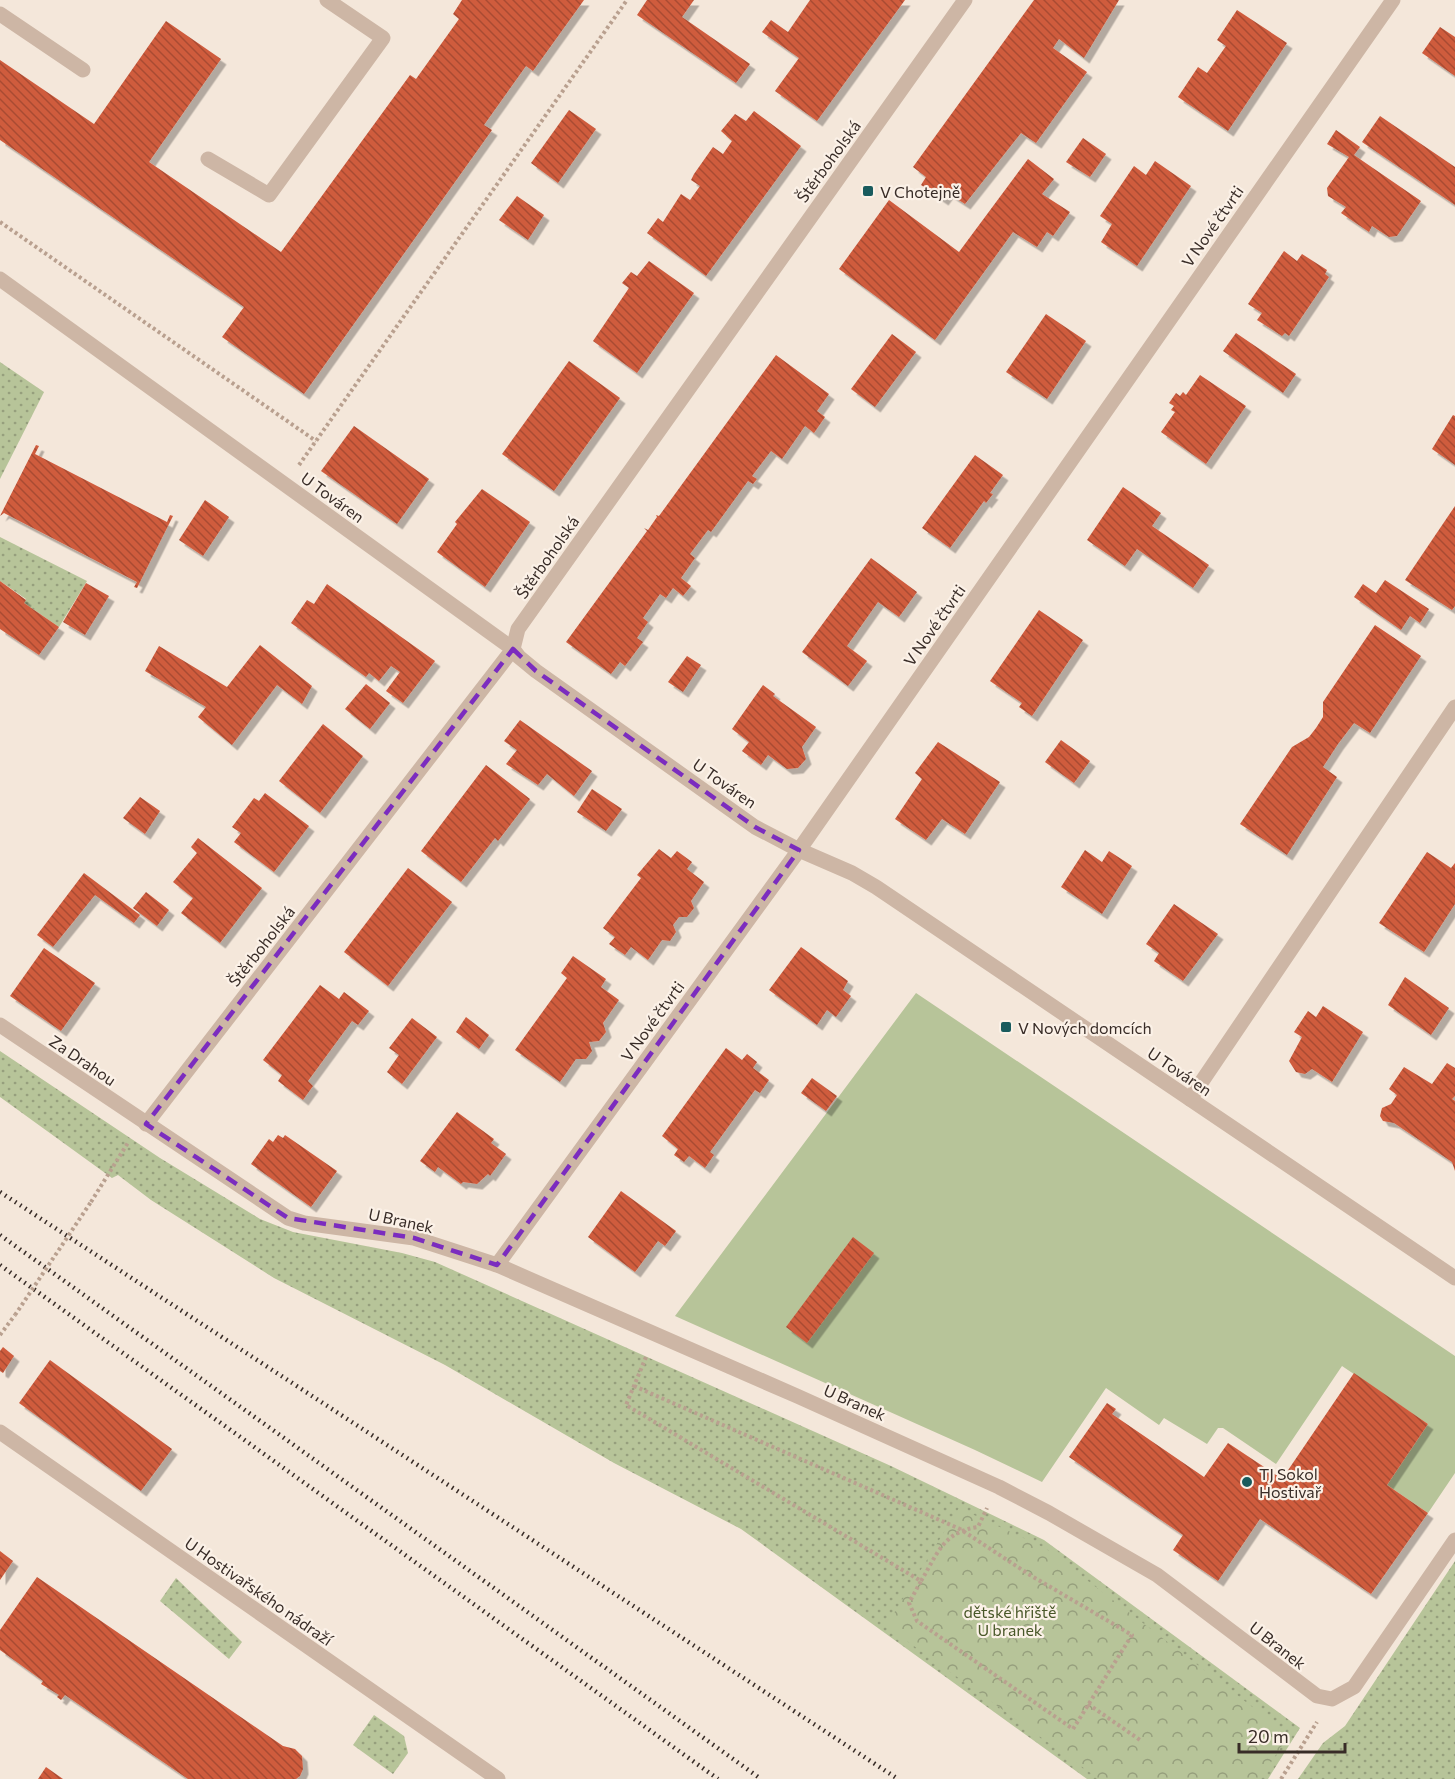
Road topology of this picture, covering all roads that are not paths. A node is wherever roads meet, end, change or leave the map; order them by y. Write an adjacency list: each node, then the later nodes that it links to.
1 (327, 0): 6 (street)
2 (965, 0): 8 (street, Štěrboholská)
3 (1393, 0): 10 (street, V Nové čtvrti)
4 (0, 14): 5 (street)
5 (83, 70)
6 (208, 159)
7 (0, 279): 8 (street, U Továren)
8 (513, 649): 10 (street, U Továren); 13 (street, Štěrboholská)
9 (1455, 707): 12 (street)
10 (799, 850): 12 (street, U Továren); 14 (street, V Nové čtvrti)
11 (0, 1025): 13 (street, Za Drahou)
12 (1190, 1099): 15 (street, U Továren)
13 (146, 1124): 14 (street, U Branek)
14 (497, 1265): 17 (street, U Branek)
15 (1455, 1278)
16 (0, 1432): 18 (street, U Hostivařského nádraží)
17 (1455, 1540)
18 (498, 1779)

